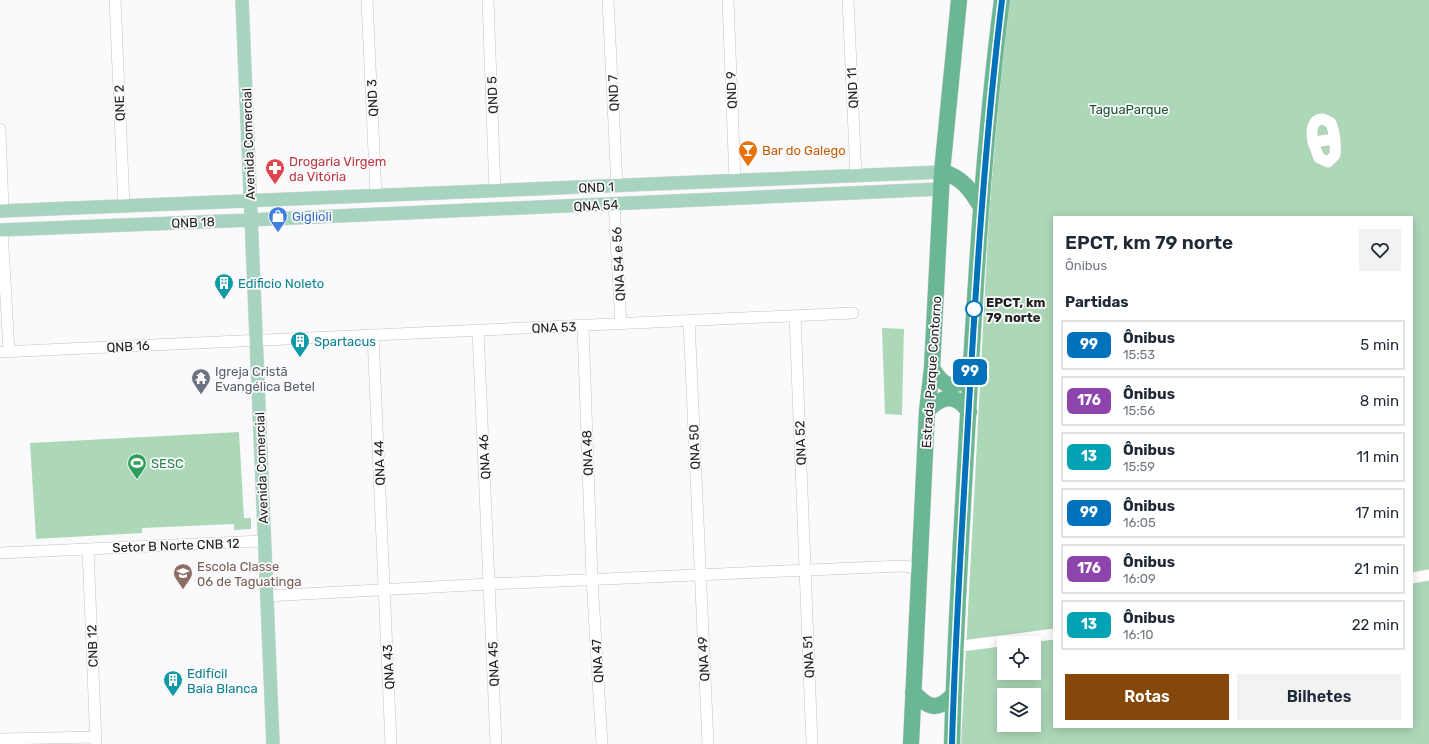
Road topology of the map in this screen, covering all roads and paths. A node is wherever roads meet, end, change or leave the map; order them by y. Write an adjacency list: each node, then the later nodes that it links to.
1 (115, 0): 27 (street, QNE 2)
2 (242, 0): 25 (main road, Avenida Comercial)
3 (367, 0): 23 (street, QND 3)
4 (488, 0): 21 (street, QND 5)
5 (608, 0): 17 (street, QND 7)
6 (728, 0): 16 (street, QND 9)
7 (848, 0): 15 (street, QND 11)
8 (959, 0): 13 (highway, Estrada Parque Contorno)
9 (1002, 0): 30 (highway)
10 (0, 129): 31 (street)
11 (1335, 139): 12 (street); 12 (street); 12 (street)
12 (1313, 142)
13 (942, 172): 14 (main road, QND 1); 20 (highway, Estrada Parque Contorno); 30 (highway)
14 (892, 174): 15 (main road, QND 1); 22 (main road)
15 (856, 176): 16 (main road, QND 1)
16 (735, 181): 17 (main road, QND 1)
17 (617, 186): 19 (main road, QND 1)
18 (546, 188): 19 (main road, QND 1); 21 (main road, QND 1); 29 (main road)
19 (568, 188): 28 (main road)
20 (941, 189): 22 (main road, QNA 54); 45 (highway, Estrada Parque Contorno)
21 (495, 191): 23 (main road, QND 1)
22 (891, 192): 26 (main road, QNA 54)
23 (376, 196): 24 (main road, QND 1)
24 (324, 198): 25 (main road, QND 1); 32 (main road)
25 (250, 201): 27 (main road, QND 1); 33 (main road, Avenida Comercial)
26 (614, 204): 28 (main road, QNA 54); 39 (street, QNA 54 e 56)
27 (129, 206): 31 (main road, QND 1); 34 (main road)
28 (568, 206): 29 (main road, QNA 54)
29 (545, 207): 32 (main road, QNA 54)
30 (981, 207): 46 (highway)
31 (2, 211)
32 (324, 217): 33 (main road, QNA 54)
33 (251, 220): 34 (main road, QNB 18); 43 (main road, Avenida Comercial)
34 (135, 225): 35 (main road, QNB 18)
35 (1, 230): 44 (street)
36 (853, 313): 37 (street, QNA 53)
37 (795, 316): 38 (street, QNA 53); 54 (street, QNA 52)
38 (689, 320): 39 (street, QNA 53); 55 (street, QNA 50)
39 (621, 324): 40 (street, QNA 53)
40 (582, 326): 41 (street, QNA 53); 59 (street, QNA 48)
41 (478, 330): 42 (street, QNA 53); 60 (street, QNA 46)
42 (373, 335): 43 (street, QNA 53); 61 (street, QNA 44)
43 (255, 340): 44 (street, QNB 16); 49 (main road, Avenida Comercial)
44 (5, 352)
45 (932, 368): 46 (highway); 47 (highway, Estrada Parque Contorno)
46 (970, 374): 48 (highway)
47 (927, 411): 48 (highway); 52 (highway, Estrada Parque Contorno)
48 (968, 412): 64 (highway)
49 (264, 541): 50 (street, Setor B Norte CNB 12); 62 (main road, Avenida Comercial)
50 (88, 549): 51 (street, Setor B Norte CNB 12); 68 (street, CNB 12)
51 (0, 553)
52 (920, 553): 53 (street); 56 (highway, Estrada Parque Contorno)
53 (902, 566): 54 (street); 56 (street)
54 (804, 571): 55 (street); 74 (street, QNA 51)
55 (699, 574): 59 (street); 73 (street, QNA 49)
56 (920, 574): 65 (highway, Estrada Parque Contorno)
57 (1429, 575): 58 (street)
58 (1413, 578)
59 (592, 579): 60 (street); 72 (street, QNA 47)
60 (489, 584): 61 (street); 71 (street, QNA 45)
61 (384, 590): 62 (street); 70 (street, QNA 43)
62 (266, 596): 69 (main road, Avenida Comercial)
63 (1053, 634): 64 (street)
64 (954, 647): 66 (highway)
65 (913, 692): 66 (highway); 75 (highway, Estrada Parque Contorno)
66 (953, 695): 76 (highway)
67 (0, 739): 68 (street)
68 (96, 741)
69 (273, 744)
70 (391, 744)
71 (496, 744)
72 (602, 744)
73 (708, 744)
74 (812, 744)
75 (911, 744)
76 (952, 744)

